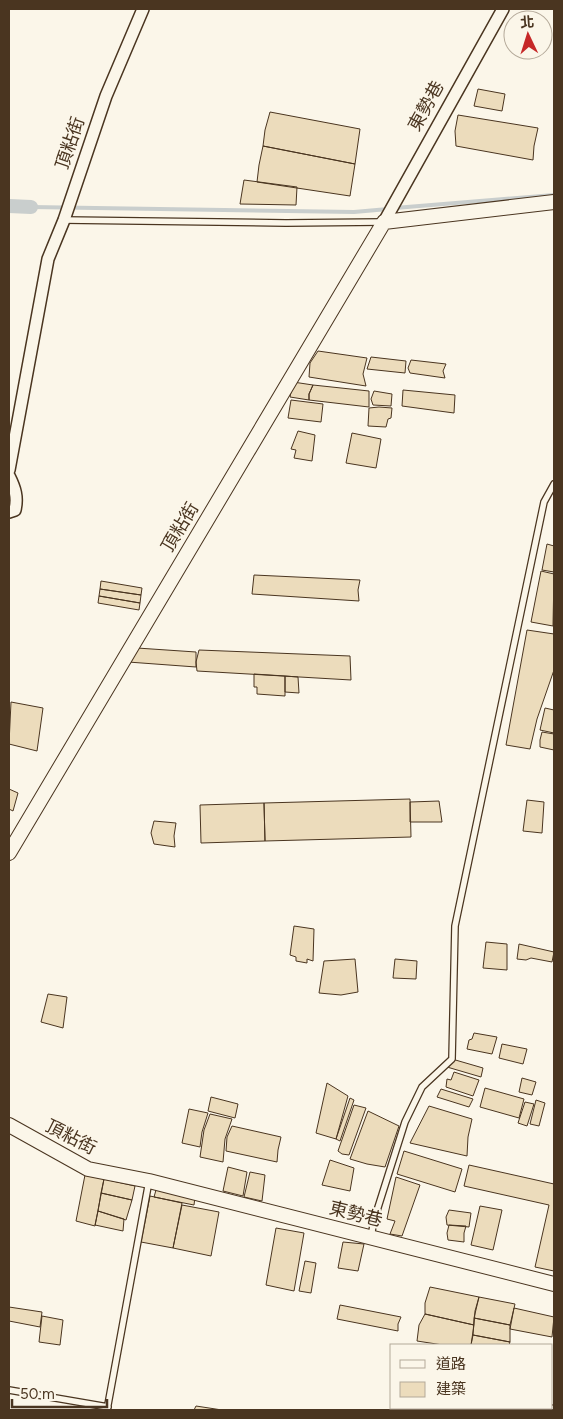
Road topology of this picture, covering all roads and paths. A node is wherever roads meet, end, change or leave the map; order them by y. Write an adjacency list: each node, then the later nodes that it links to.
1 (143, 9): 4 (street, 頂粘街)
2 (503, 9): 5 (street, 東勢巷)
3 (554, 202): 5 (street)
4 (64, 220): 5 (lane); 6 (street, 頂粘街)
5 (384, 222): 10 (street, 頂粘街)
6 (9, 470)
7 (9, 476): 9 (street)
8 (554, 484): 13 (lane)
9 (9, 512)
10 (9, 853)
11 (9, 1125): 12 (street, 頂粘街)
12 (149, 1181): 13 (street, 東勢巷); 16 (lane)
13 (371, 1237): 14 (street, 東勢巷)
14 (554, 1284)
15 (9, 1390): 16 (lane)
16 (108, 1409)

